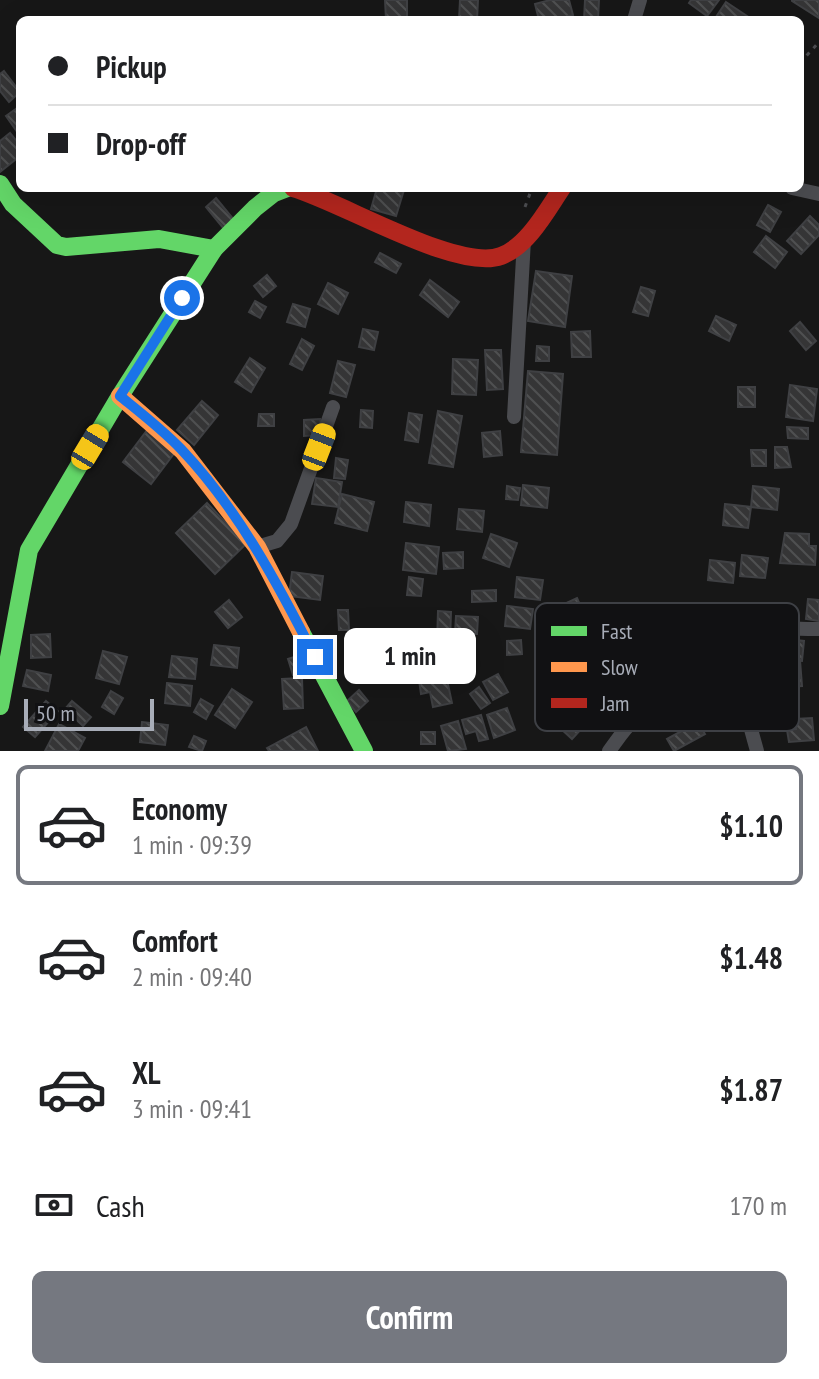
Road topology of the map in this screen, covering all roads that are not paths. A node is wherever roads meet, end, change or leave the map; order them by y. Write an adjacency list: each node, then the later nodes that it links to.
1 (0, 184): 6 (street)
2 (277, 192): 6 (street)
3 (314, 192): 5 (street)
4 (559, 192): 5 (street)
5 (524, 240): 9 (street)
6 (214, 249): 7 (street)
7 (120, 396): 10 (street); 13 (street)
8 (333, 407): 10 (street)
9 (514, 417)
10 (257, 547): 17 (street)
11 (819, 629): 12 (street)
12 (799, 630)
13 (5, 641): 14 (street)
14 (0, 706)
15 (625, 731): 18 (street)
16 (752, 731): 19 (street)
17 (364, 751)
18 (609, 751)
19 (757, 751)

